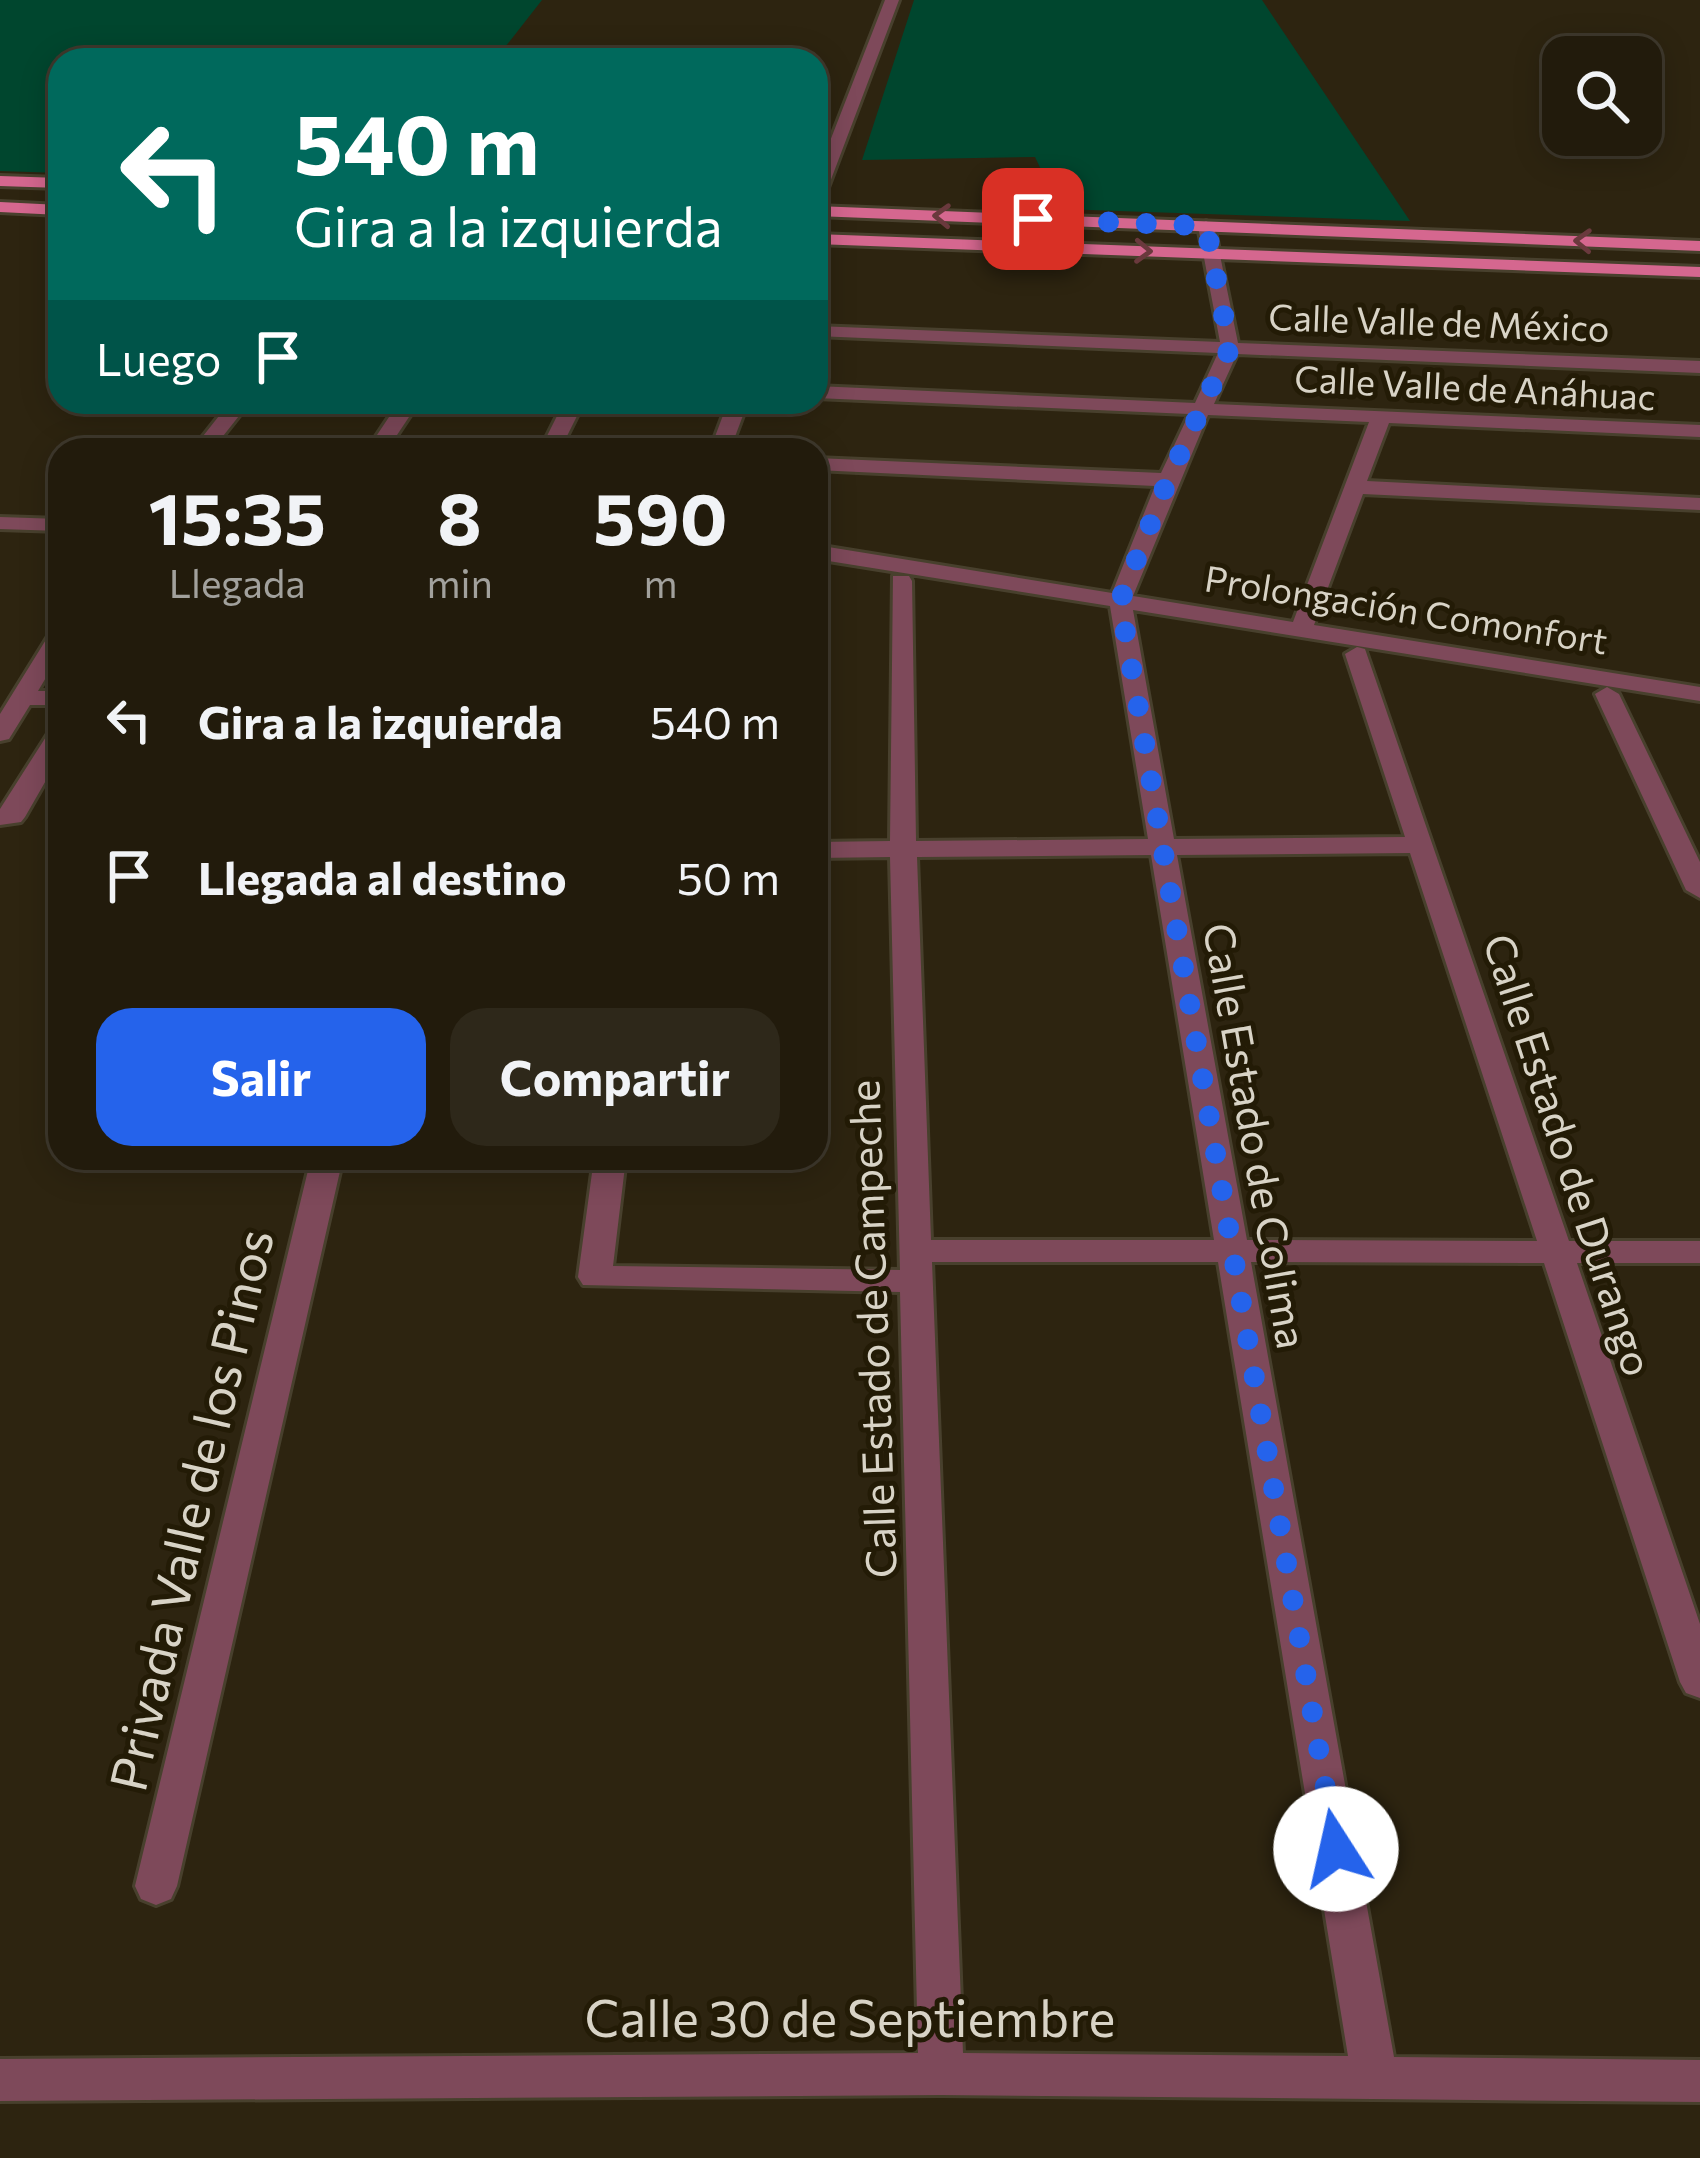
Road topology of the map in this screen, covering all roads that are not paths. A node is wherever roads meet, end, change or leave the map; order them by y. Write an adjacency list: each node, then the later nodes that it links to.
1 (892, 0): 2 (street)
2 (828, 167)
3 (0, 181): 4 (main road)
4 (48, 183)
5 (0, 208): 6 (main road)
6 (48, 210)
7 (828, 212): 9 (main road, one-way to 7)
8 (828, 239): 9 (main road, one-way to 9)
9 (1209, 240): 10 (main road, one-way to 9); 11 (main road); 13 (street)
10 (1700, 246)
11 (1700, 272)
12 (828, 331): 13 (street, Calle Valle de México)
13 (1230, 348): 14 (street, Calle Valle de México); 16 (street)
14 (1700, 367)
15 (828, 393): 16 (street, Calle Valle de Anáhuac)
16 (1201, 409): 18 (street, Calle Valle de Anáhuac); 22 (street)
17 (230, 414): 20 (street)
18 (1381, 417): 19 (street, Calle Valle de Anáhuac); 23 (street)
19 (1700, 430)
20 (212, 438)
21 (828, 465): 22 (street)
22 (1168, 480): 32 (street)
23 (1354, 487): 24 (street); 33 (street)
24 (1700, 504)
25 (0, 505): 26 (street)
26 (48, 507)
27 (0, 523): 28 (street)
28 (48, 525)
29 (828, 554): 32 (street, Prolongación Comonfort)
30 (828, 569): 31 (street, Prolongación Comonfort)
31 (901, 581): 32 (street, Prolongación Comonfort); 46 (street, Calle Estado de Campeche)
32 (1122, 608): 33 (street, Prolongación Comonfort); 34 (street, Prolongación Comonfort); 45 (street, Calle Estado de Colima)
33 (1301, 630): 37 (street, Prolongación Comonfort)
34 (1357, 654): 36 (street, Prolongación Comonfort); 44 (street, Calle Estado de Durango)
35 (48, 655): 38 (street)
36 (1607, 694): 40 (street, Prolongación Comonfort); 48 (street)
37 (1700, 694)
38 (22, 698): 39 (street); 41 (street)
39 (48, 698)
40 (1700, 709)
41 (0, 734)
42 (48, 755): 43 (street)
43 (0, 817)
44 (1421, 845): 45 (street); 52 (street, Calle Estado de Durango)
45 (1163, 847): 46 (street); 51 (street, Calle Estado de Colima)
46 (903, 849): 47 (street); 54 (street, Calle Estado de Campeche)
47 (828, 850)
48 (1700, 890)
49 (324, 1170): 56 (street, Privada Valle de los Pinos)
50 (608, 1170): 54 (street)
51 (1232, 1252): 52 (street); 54 (street); 58 (street, Calle Estado de Colima)
52 (1556, 1252): 53 (street); 55 (street, Calle Estado de Durango)
53 (1700, 1252)
54 (916, 1266): 57 (street, Calle Estado de Campeche)
55 (1700, 1682)
56 (156, 1886)
57 (941, 2074): 58 (street, Calle 30 de Septiembre); 59 (street, Calle 30 de Septiembre)
58 (1375, 2079): 60 (street, Calle 30 de Septiembre)
59 (0, 2080)
60 (1700, 2081)

